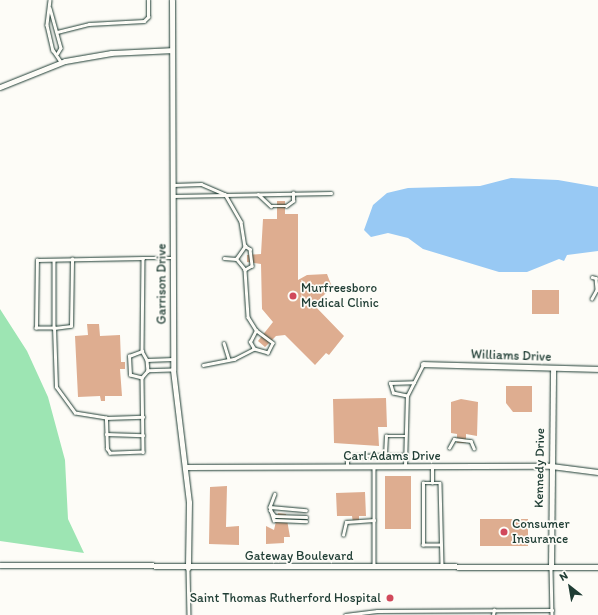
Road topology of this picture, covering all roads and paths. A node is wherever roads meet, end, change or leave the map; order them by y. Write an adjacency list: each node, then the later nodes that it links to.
1 (50, 0): 4 (lane)
2 (148, 0): 7 (lane)
3 (172, 0): 8 (street, Garrison Drive)
4 (49, 8): 5 (lane); 6 (lane)
5 (55, 25): 6 (lane); 7 (lane)
6 (48, 27): 9 (lane)
7 (57, 32): 9 (lane)
8 (172, 50): 10 (street); 12 (street, Garrison Drive)
9 (58, 53): 10 (lane)
10 (61, 62): 11 (street)
11 (0, 87)
12 (173, 185): 16 (lane); 17 (street, Garrison Drive)
13 (331, 192): 15 (lane)
14 (257, 193): 15 (lane); 15 (lane); 16 (lane)
15 (294, 193)
16 (225, 194): 17 (lane); 18 (lane)
17 (173, 196): 20 (street, Garrison Drive)
18 (245, 246): 22 (lane); 25 (lane)
19 (143, 258): 20 (lane); 24 (lane); 32 (lane)
20 (173, 258): 33 (street, Garrison Drive)
21 (224, 258): 22 (lane)
22 (236, 259): 25 (lane)
23 (54, 260): 24 (lane); 28 (lane); 28 (lane)
24 (72, 260): 28 (lane)
25 (245, 270): 29 (lane)
26 (592, 277): 27 (lane)
27 (592, 300)
28 (54, 328): 46 (lane)
29 (256, 330): 31 (lane); 31 (lane)
30 (224, 343): 35 (lane)
31 (254, 349): 35 (lane)
32 (142, 351): 34 (lane); 42 (lane)
33 (173, 359): 34 (lane); 40 (street, Garrison Drive)
34 (147, 360): 41 (lane)
35 (230, 360): 36 (lane)
36 (203, 364)
37 (423, 364): 38 (street, Williams Drive); 43 (lane)
38 (553, 369): 39 (street, Williams Drive); 56 (street, Kennedy Drive)
39 (598, 369)
40 (173, 370): 41 (lane); 57 (street, Garrison Drive)
41 (148, 371): 42 (lane)
42 (142, 378): 45 (lane)
43 (414, 382): 44 (lane); 44 (lane)
44 (407, 396): 49 (lane)
45 (143, 417): 46 (lane); 48 (lane)
46 (106, 418): 47 (lane)
47 (106, 434): 48 (lane); 48 (lane)
48 (143, 435)
49 (406, 436): 52 (lane); 53 (lane)
50 (449, 448): 51 (lane)
51 (474, 448)
52 (385, 455): 53 (lane); 58 (lane)
53 (405, 455): 54 (lane)
54 (405, 466): 55 (street, Carl Adams Drive); 59 (street, Carl Adams Drive)
55 (432, 466): 56 (street, Carl Adams Drive); 61 (lane)
56 (551, 466): 60 (street, Carl Adams Drive); 73 (street, Kennedy Drive)
57 (186, 467): 58 (street, Carl Adams Drive); 75 (street, Garrison Drive)
58 (347, 467): 59 (street, Carl Adams Drive)
59 (374, 467): 66 (lane)
60 (598, 472)
61 (432, 483): 69 (lane); 69 (lane)
62 (275, 494): 63 (lane)
63 (270, 508): 64 (lane); 65 (lane); 67 (lane)
64 (306, 510)
65 (306, 517)
66 (374, 520): 68 (lane); 71 (lane)
67 (306, 521)
68 (343, 535)
69 (440, 545): 72 (lane)
70 (0, 566): 75 (street, Gateway Boulevard)
71 (374, 567): 72 (street, Gateway Boulevard); 75 (street, Gateway Boulevard)
72 (442, 567): 73 (street, Gateway Boulevard)
73 (551, 567): 74 (street, Gateway Boulevard); 77 (lane)
74 (598, 567)
75 (188, 568): 78 (lane)
76 (494, 610): 77 (lane); 79 (lane); 80 (lane)
77 (552, 610): 81 (lane)
78 (189, 615)
79 (345, 615)
80 (494, 615)
81 (552, 615)

